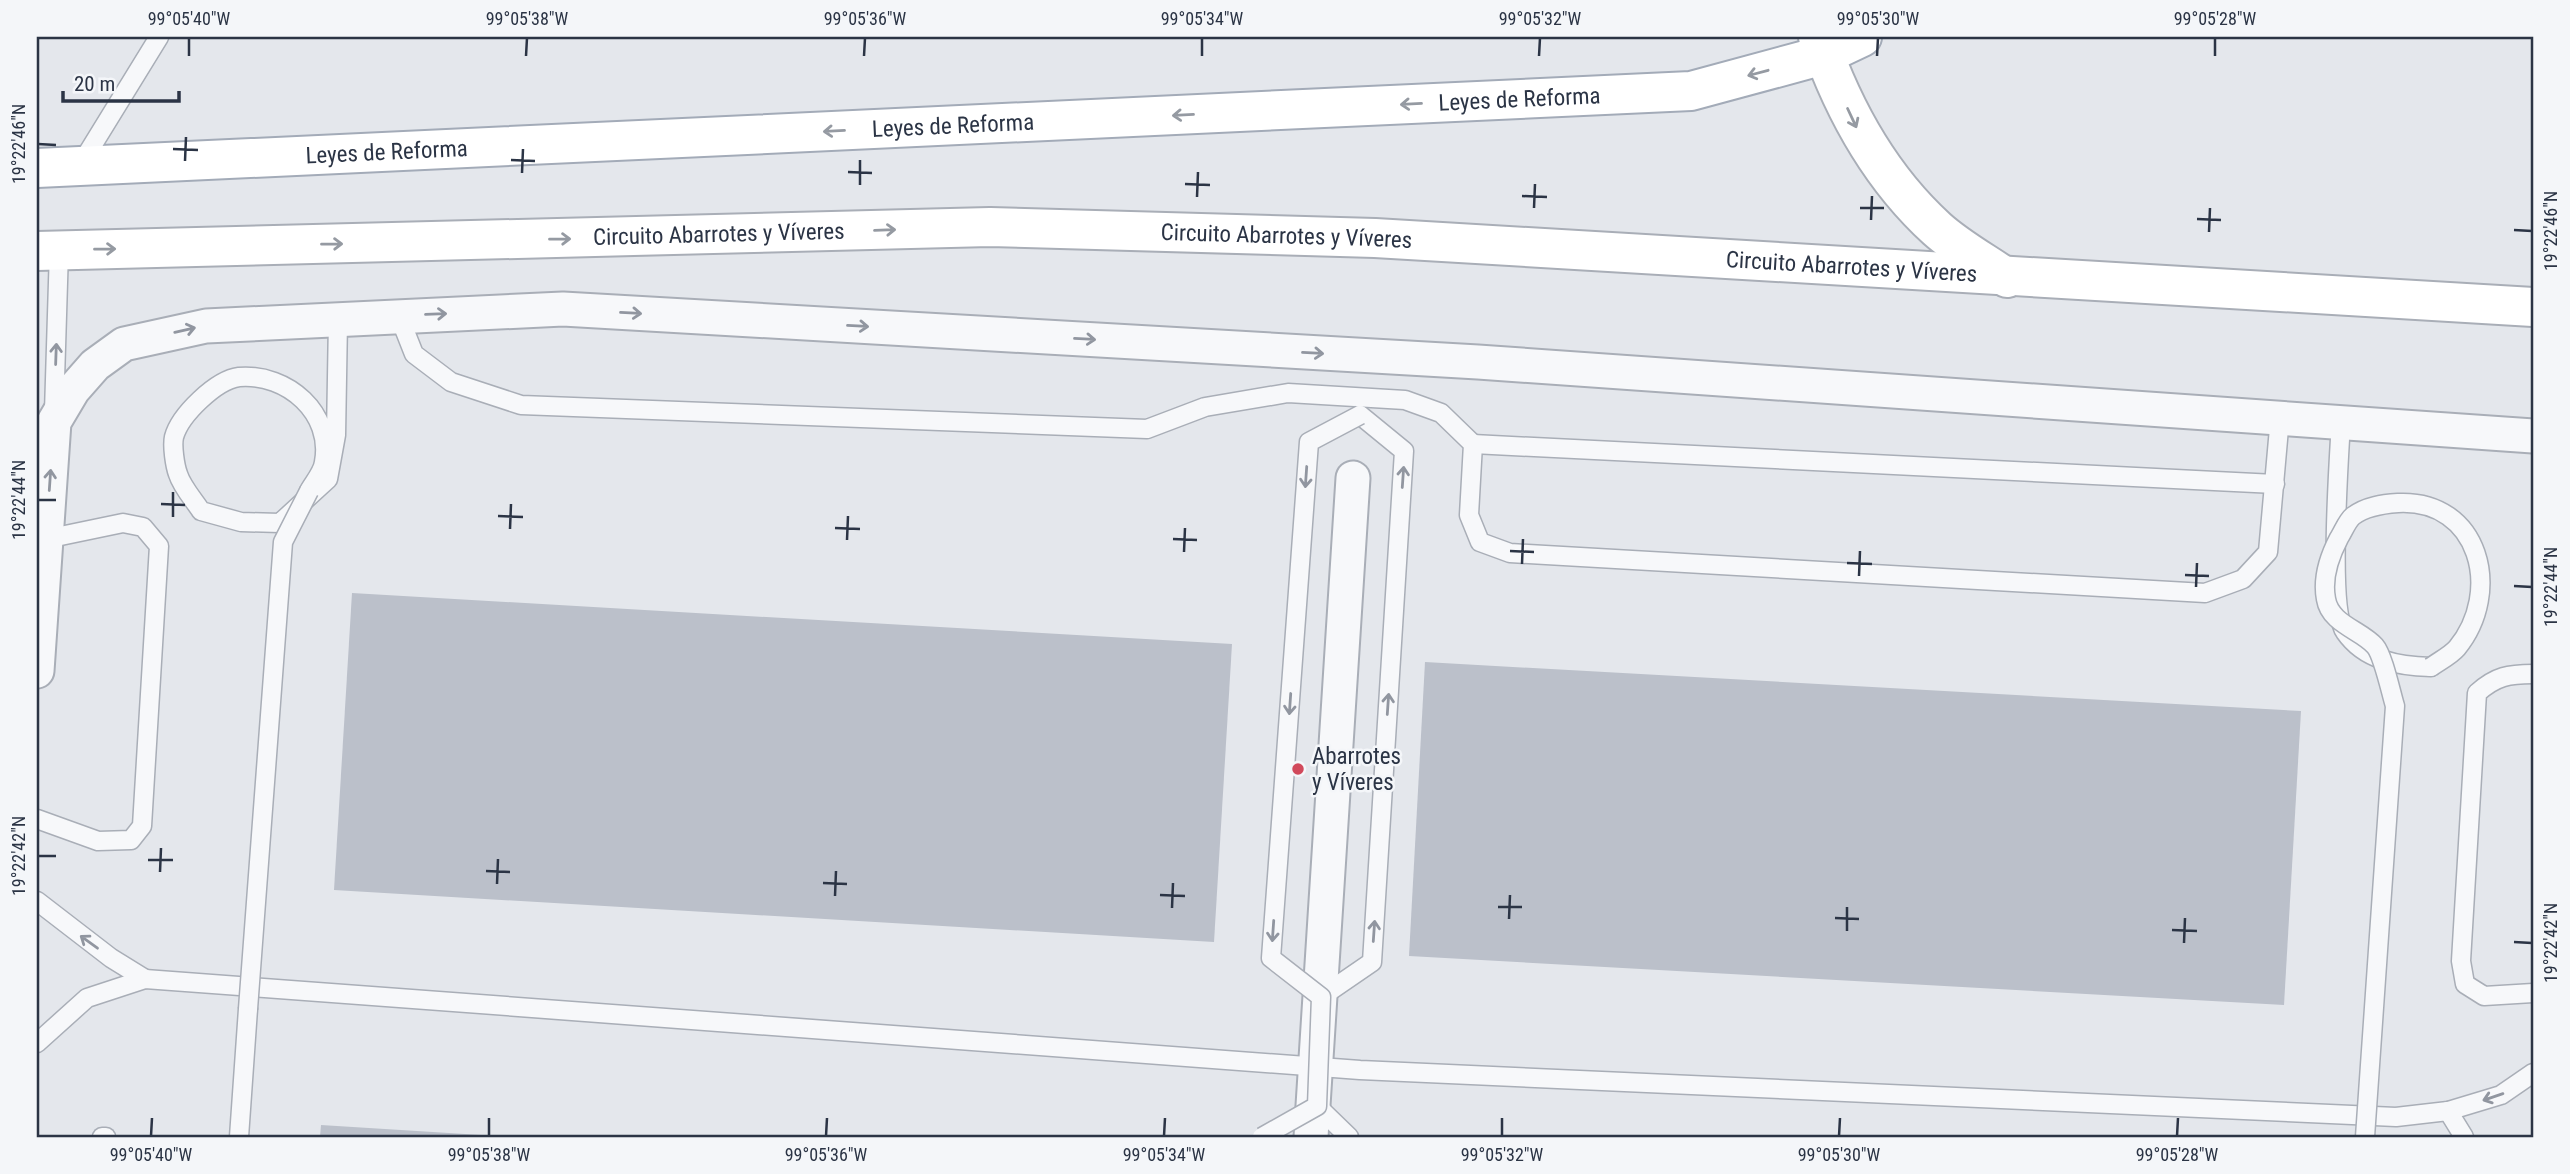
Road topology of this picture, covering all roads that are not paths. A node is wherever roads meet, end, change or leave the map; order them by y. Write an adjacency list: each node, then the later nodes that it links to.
1 (159, 37): 4 (lane)
2 (1862, 37): 3 (main road, Leyes de Reforma)
3 (1821, 46): 4 (main road, Leyes de Reforma, one-way to 4); 7 (main road, one-way to 7)
4 (79, 167): 5 (main road, Leyes de Reforma)
5 (37, 168)
6 (48, 250): 7 (main road, Circuito Abarrotes y Víveres, one-way to 7); 12 (lane, one-way to 6)
7 (2007, 278): 8 (main road, Circuito Abarrotes y Víveres)
8 (2533, 307)
9 (399, 316): 10 (street); 11 (street, one-way to 11); 15 (lane)
10 (338, 320): 12 (street, one-way to 10); 31 (lane, bridge)
11 (2280, 417): 13 (street); 17 (lane)
12 (54, 422): 18 (street, one-way to 12)
13 (2341, 422): 14 (street); 34 (lane, bridge)
14 (2533, 436)
15 (1473, 443): 17 (lane); 17 (lane)
16 (1353, 478): 27 (street)
17 (2275, 484)
18 (46, 539): 19 (street); 21 (lane)
19 (37, 671)
20 (2533, 674): 24 (lane)
21 (37, 819)
22 (37, 901): 23 (lane, one-way to 22)
23 (145, 979): 26 (lane); 27 (lane)
24 (2533, 993)
25 (1321, 997): 25 (lane, one-way to 25, bridge); 30 (lane, bridge)
26 (37, 1043)
27 (1315, 1067): 29 (lane); 30 (street)
28 (2533, 1073): 29 (lane, one-way to 29)
29 (2448, 1111): 35 (lane)
30 (1314, 1122): 32 (lane, bridge); 33 (lane)
31 (239, 1137)
32 (1262, 1137)
33 (1349, 1137)
34 (2365, 1137)
35 (2464, 1137)

